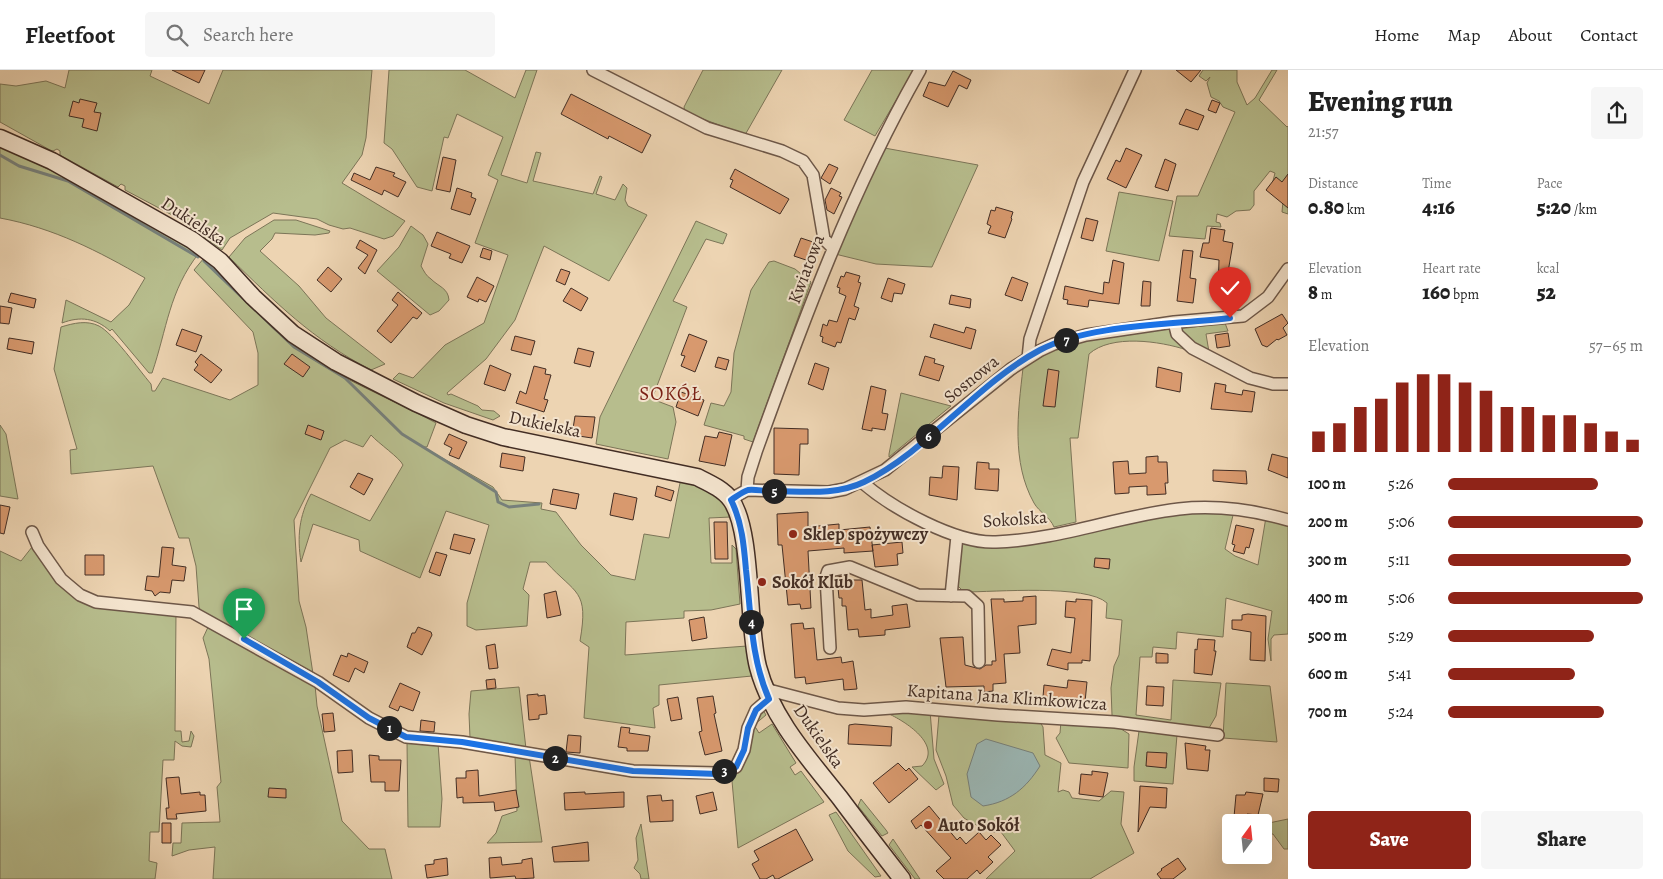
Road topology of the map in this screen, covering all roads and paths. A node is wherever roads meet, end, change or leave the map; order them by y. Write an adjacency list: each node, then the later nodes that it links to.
1 (593, 70): 5 (street)
2 (920, 70): 5 (street, Kwiatowa)
3 (1135, 70): 8 (street)
4 (0, 138): 12 (main road, Dukielska)
5 (832, 247): 11 (street, Kwiatowa)
6 (1288, 269): 7 (street, Sosnowa)
7 (1174, 322): 8 (street, Sosnowa); 9 (street)
8 (1028, 358): 10 (street, Sosnowa)
9 (1288, 384)
10 (863, 483): 11 (street); 15 (street, Sokolska)
11 (747, 490): 12 (street)
12 (731, 500): 19 (main road, Dukielska)
13 (1288, 520): 15 (street, Sokolska)
14 (32, 532): 19 (street)
15 (957, 536): 16 (street)
16 (951, 596): 17 (street); 18 (street)
17 (830, 648)
18 (979, 662)
19 (767, 694): 20 (street, Kapitana Jana Klimkowicza); 21 (main road, Dukielska)
20 (1218, 735)
21 (902, 879)

